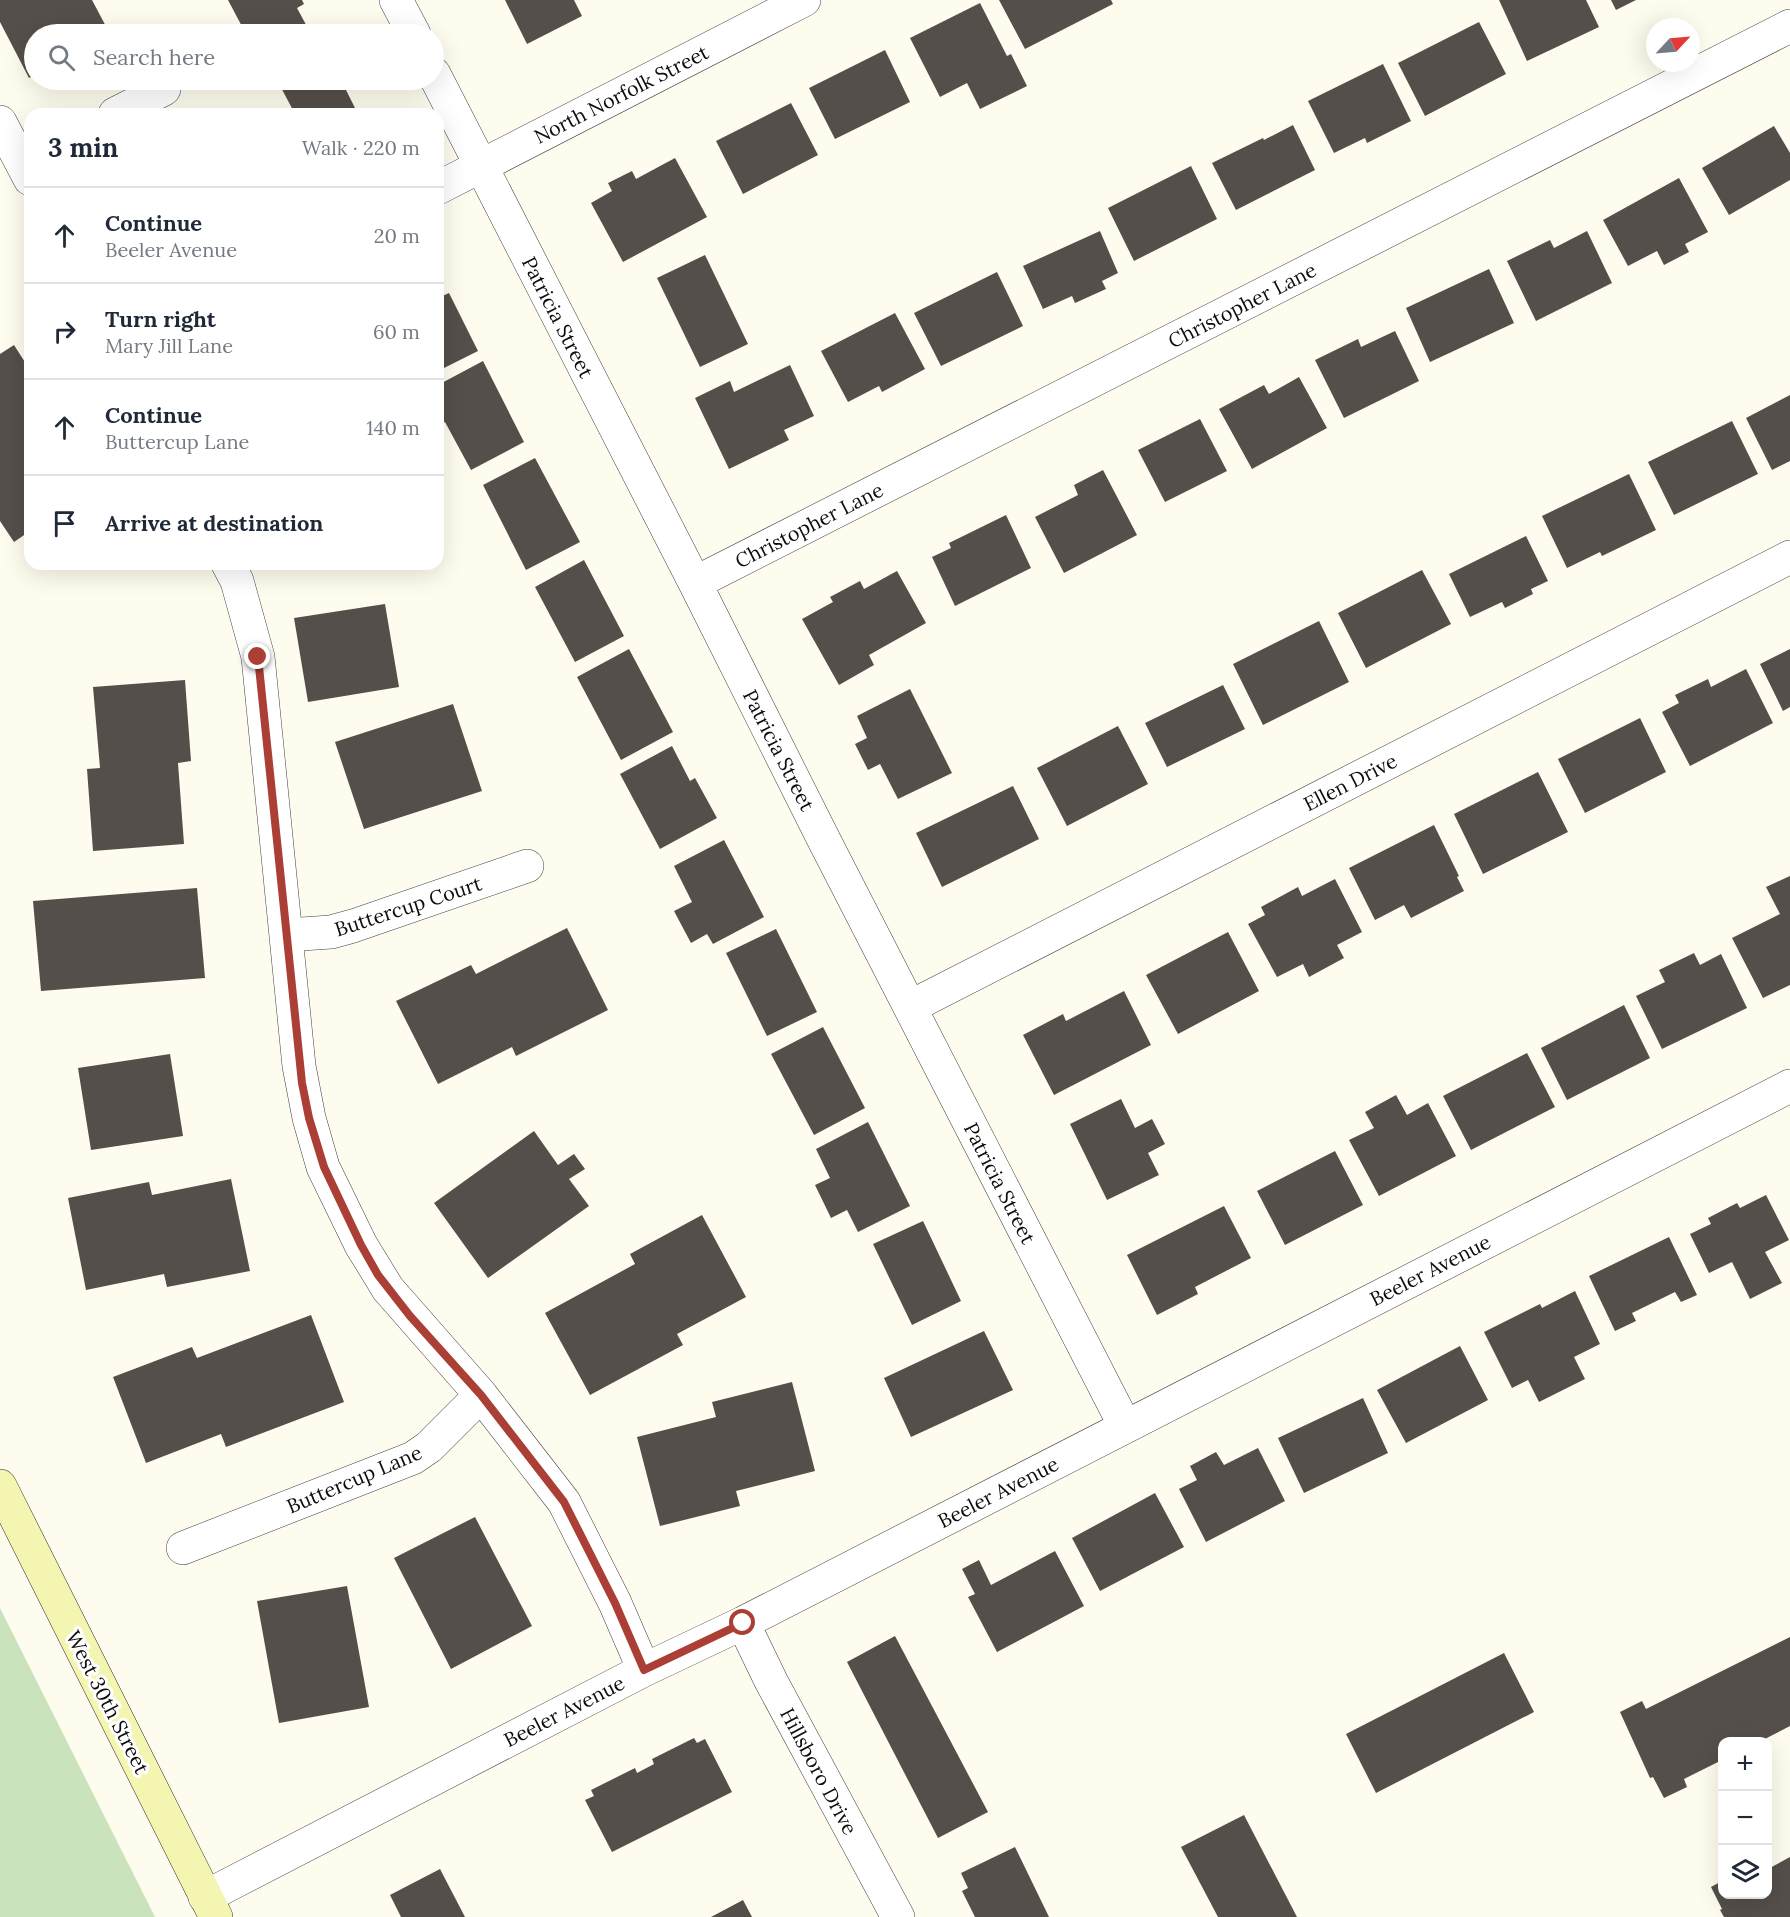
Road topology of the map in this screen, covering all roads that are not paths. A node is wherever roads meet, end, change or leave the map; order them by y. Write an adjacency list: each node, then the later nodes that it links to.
1 (396, 0): 3 (street)
2 (804, 0): 10 (street, North Norfolk Street)
3 (409, 24)
4 (1790, 26): 14 (street, Christopher Lane)
5 (163, 90): 7 (street)
6 (442, 90): 10 (street, Patricia Street)
7 (127, 108)
8 (0, 122): 9 (street)
9 (24, 162)
10 (480, 166): 11 (street, North Norfolk Street); 14 (street, Patricia Street)
11 (444, 185)
12 (1790, 557): 17 (street, Ellen Drive)
13 (231, 570): 16 (street)
14 (695, 583): 17 (street, Patricia Street)
15 (527, 866): 16 (street, Buttercup Court)
16 (286, 936): 19 (street)
17 (910, 1007): 20 (street, Patricia Street)
18 (1790, 1086): 20 (street, Beeler Avenue)
19 (481, 1395): 22 (street, Buttercup Lane); 24 (street)
20 (1125, 1426): 23 (street, Beeler Avenue)
21 (0, 1486): 25 (street, West 30th Street)
22 (183, 1548)
23 (743, 1623): 24 (street, Beeler Avenue); 26 (street, Hillsboro Drive)
24 (644, 1670): 25 (street, Beeler Avenue)
25 (211, 1907)
26 (898, 1917)

